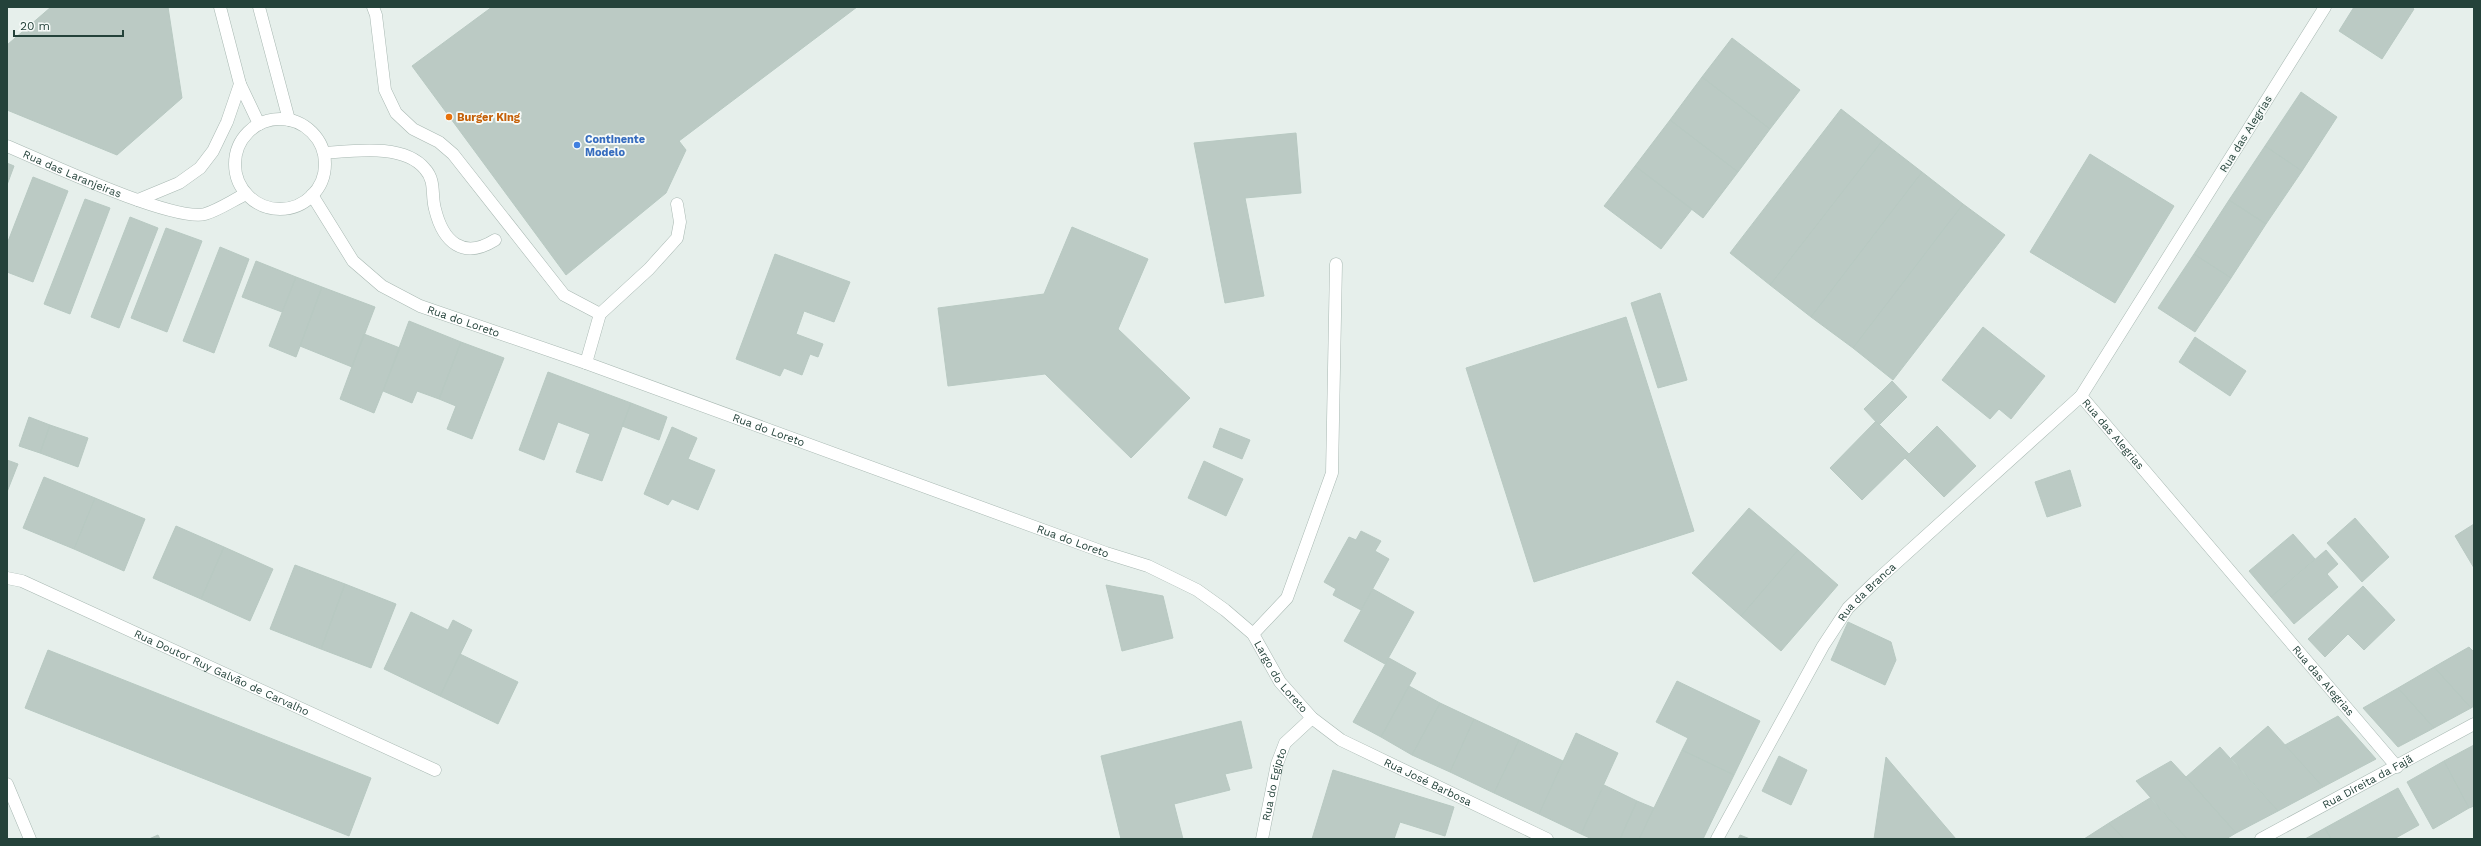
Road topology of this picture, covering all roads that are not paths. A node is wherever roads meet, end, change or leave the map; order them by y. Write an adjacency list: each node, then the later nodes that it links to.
1 (220, 7): 5 (street)
2 (259, 7): 6 (street)
3 (373, 7): 16 (street)
4 (2325, 7): 18 (street, Rua das Alegrias)
5 (240, 84): 7 (street); 12 (street)
6 (289, 120): 7 (street); 9 (street)
7 (259, 124): 10 (street)
8 (7, 146): 12 (street, Rua das Laranjeiras)
9 (324, 153): 11 (street); 14 (street)
10 (246, 194): 11 (street); 12 (street, Rua das Laranjeiras)
11 (312, 195): 17 (street, Rua do Loreto)
12 (138, 200)
13 (677, 204): 16 (street)
14 (496, 240)
15 (1336, 264): 20 (street)
16 (600, 314): 17 (street)
17 (586, 363): 20 (street, Rua do Loreto)
18 (2081, 396): 23 (street, Rua das Alegrias); 29 (street, Rua da Branca)
19 (7, 578): 24 (street, Rua Doutor Ruy Galvão de Carvalho)
20 (1253, 634): 21 (street, Largo do Loreto)
21 (1312, 718): 27 (street, Rua do Egipto); 28 (street, Rua José Barbosa)
22 (2474, 724): 23 (street, Rua Direita da Fajã)
23 (2397, 767): 30 (street, Rua Direita da Fajã)
24 (435, 770)
25 (7, 784): 26 (street)
26 (30, 839)
27 (1262, 839)
28 (1547, 839)
29 (1716, 839)
30 (2261, 839)

